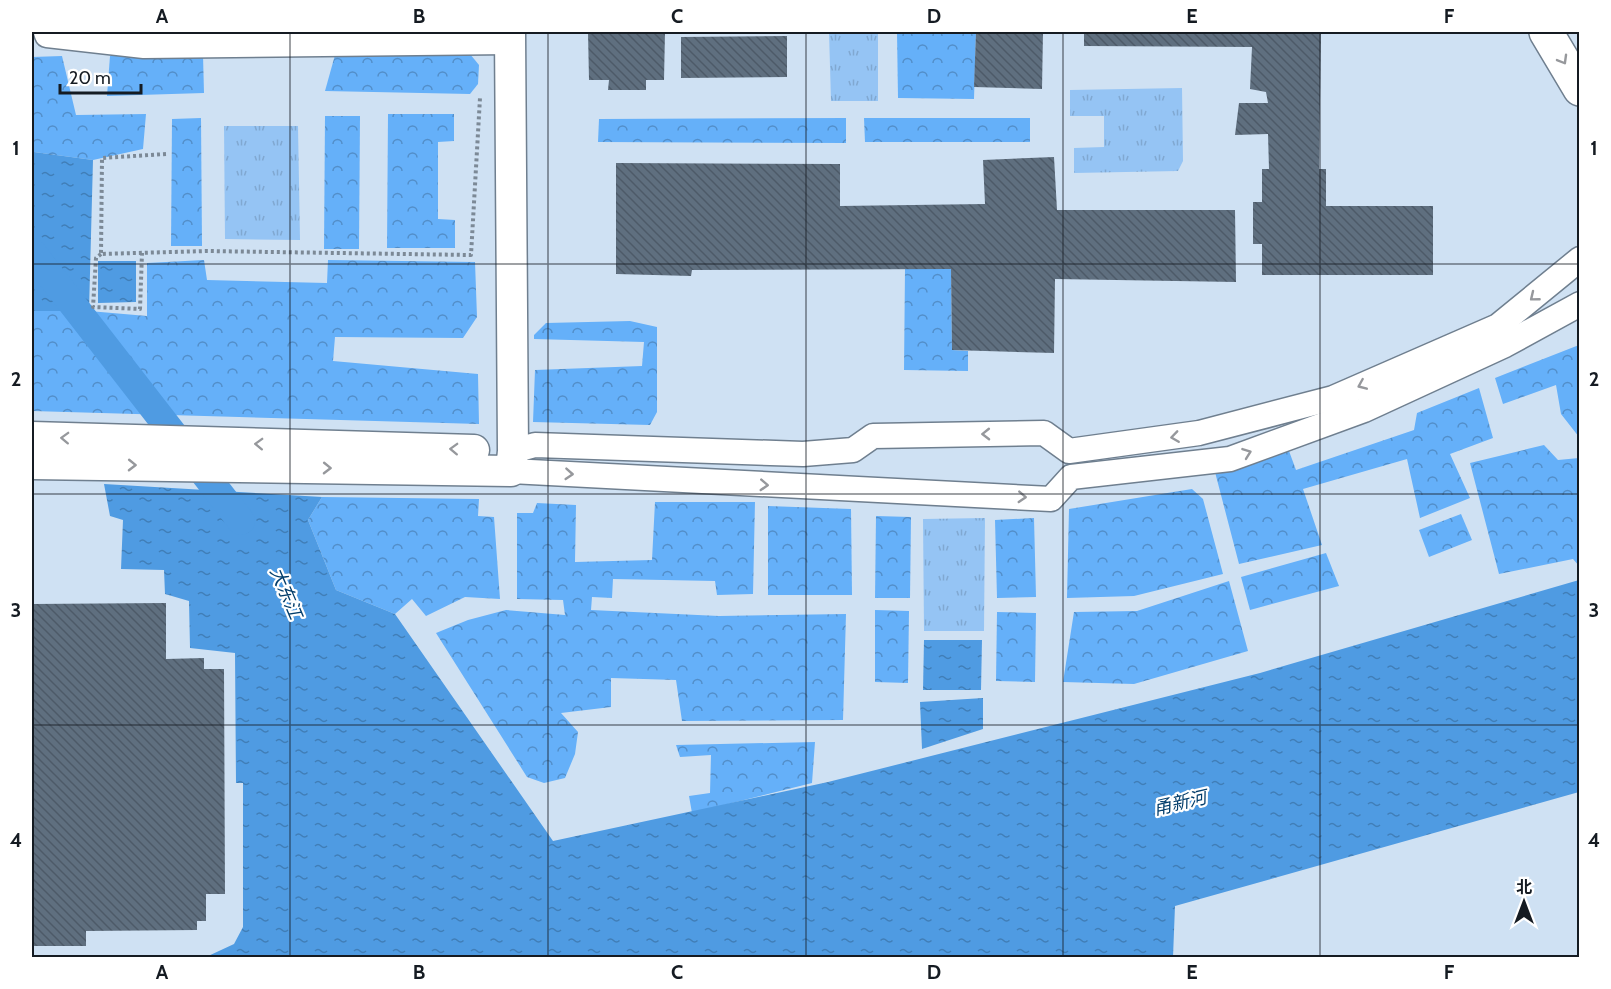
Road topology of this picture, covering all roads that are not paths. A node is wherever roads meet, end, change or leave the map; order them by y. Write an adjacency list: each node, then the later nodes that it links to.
1 (46, 32): 3 (street)
2 (1546, 32): 4 (main road, one-way to 4)
3 (503, 37): 8 (street)
4 (1580, 89)
5 (1580, 260): 8 (street, one-way to 8)
6 (1580, 304): 8 (street, one-way to 6)
7 (32, 437): 8 (street, one-way to 7)
8 (505, 461): 9 (street, one-way to 8)
9 (32, 464)

